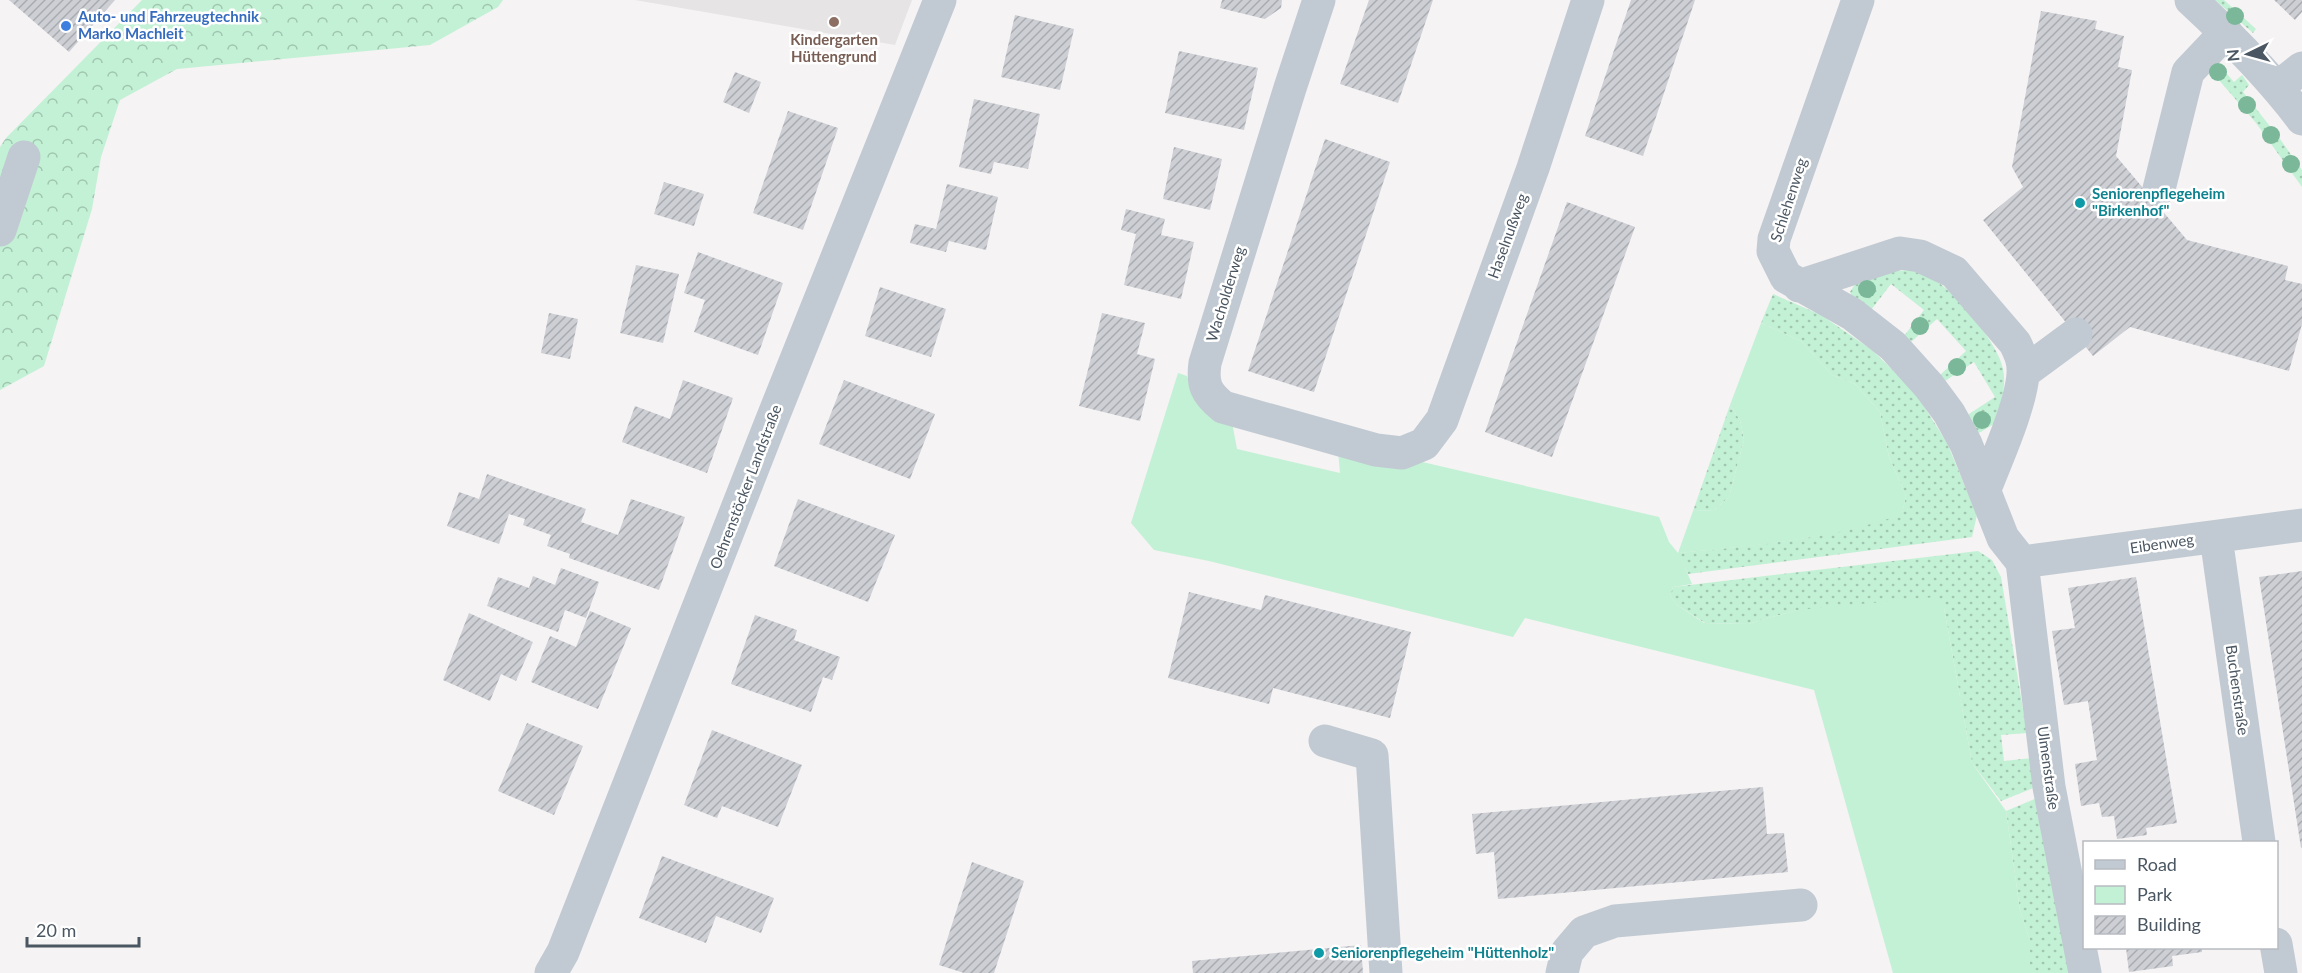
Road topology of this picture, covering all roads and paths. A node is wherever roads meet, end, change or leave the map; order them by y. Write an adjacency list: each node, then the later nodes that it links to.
1 (940, 0): 24 (street, Oehrenstöcker Landstraße)
2 (1319, 0): 15 (street, Wacholderweg)
3 (1588, 0): 15 (street, Haselnußweg)
4 (1858, 0): 12 (street, Schlehenweg)
5 (2190, 0): 6 (street)
6 (2226, 32): 7 (street); 10 (street)
7 (2290, 77): 8 (street)
8 (2302, 119)
9 (24, 157): 11 (street)
10 (2159, 189)
11 (0, 230)
12 (1799, 286): 14 (street); 16 (street, Schlehenweg)
13 (2076, 334): 14 (street)
14 (2023, 373): 16 (street)
15 (1402, 453)
16 (1985, 489): 19 (street, Schlehenweg)
17 (2302, 525): 18 (street, Eibenweg)
18 (2216, 537): 19 (street, Eibenweg); 21 (street, Buchenstraße)
19 (2022, 562): 27 (street, Ulmenstraße)
20 (1324, 741): 25 (street)
21 (2259, 841)
22 (1801, 905): 26 (street)
23 (2278, 949): 28 (street)
24 (551, 973)
25 (1386, 973)
26 (1562, 973)
27 (2085, 973)
28 (2282, 973)

